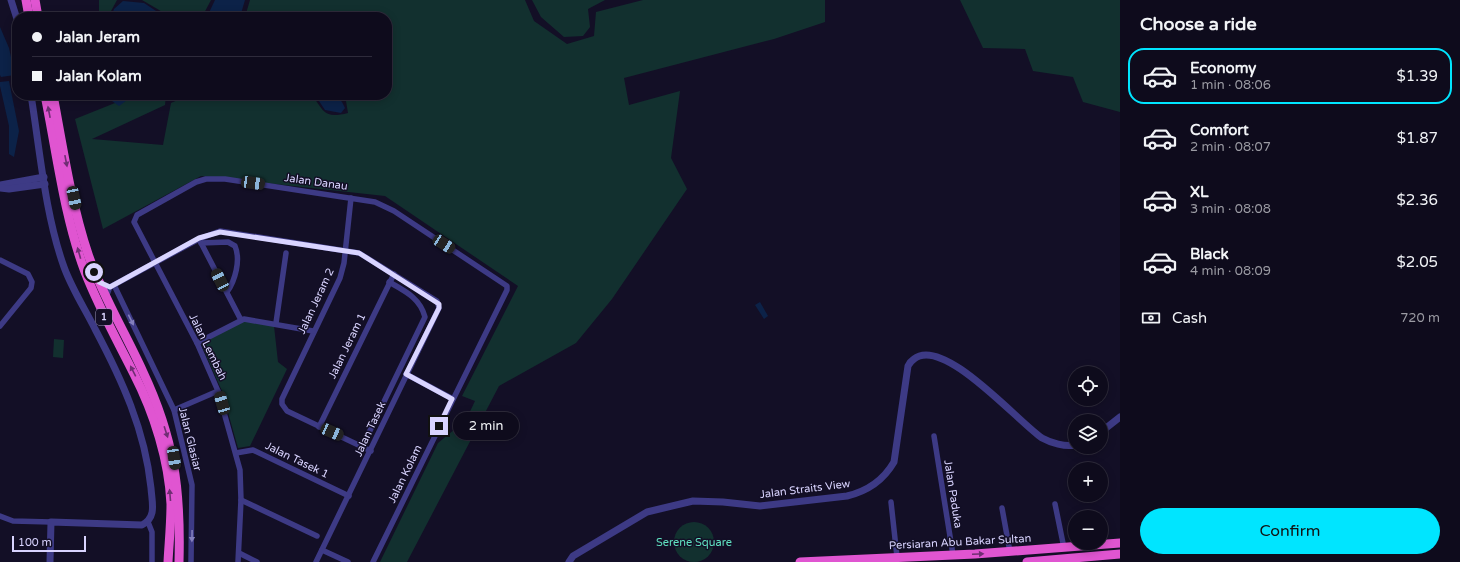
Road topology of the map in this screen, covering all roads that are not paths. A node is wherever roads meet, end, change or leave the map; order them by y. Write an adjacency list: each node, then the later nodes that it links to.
1 (10, 0): 4 (street)
2 (26, 0): 5 (highway)
3 (35, 0): 6 (highway)
4 (14, 12)
5 (28, 12)
6 (37, 12)
7 (32, 100): 10 (street)
8 (46, 100): 66 (highway, 1, one-way to 8)
9 (54, 100): 22 (highway, 1, one-way to 22)
10 (45, 180): 11 (street); 13 (street); 52 (street)
11 (0, 184)
12 (0, 188): 13 (street)
13 (9, 189): 14 (street)
14 (0, 194)
15 (351, 198): 17 (street, Jalan Jeram 2); 20 (street, Jalan Danau); 25 (street, Jalan Danau)
16 (200, 241): 17 (street); 20 (street); 26 (street); 26 (street)
17 (345, 250): 21 (street); 31 (street, Jalan Jeram 2)
18 (286, 253): 29 (street)
19 (0, 260): 30 (street)
20 (154, 264): 24 (street); 32 (street, Jalan Lembah)
21 (394, 274): 23 (street, Jalan Jeram 1); 33 (street, Jalan Tasek)
22 (99, 282): 24 (street); 27 (highway, 1)
23 (389, 282): 39 (street, Jalan Jeram 1); 42 (street, Jalan Tasek)
24 (112, 286): 27 (street); 36 (street, Jalan Glasiar, one-way to 36)
25 (507, 286): 35 (street, Jalan Kolam)
26 (227, 292): 28 (street)
27 (106, 298): 63 (highway, 1, one-way to 63)
28 (241, 320): 29 (street); 32 (street)
29 (276, 323): 31 (street)
30 (0, 326)
31 (313, 331): 39 (street, Jalan Jeram 2)
32 (197, 343): 34 (street, Jalan Lembah)
33 (406, 374): 35 (street); 43 (street, Jalan Tasek)
34 (218, 391): 36 (street); 44 (street, Jalan Lembah)
35 (452, 399): 72 (street, Jalan Kolam)
36 (174, 410): 67 (street, Jalan Glasiar, one-way to 67)
37 (1120, 417): 38 (street)
38 (1108, 426)
39 (319, 427): 42 (street)
40 (934, 436): 60 (street, Jalan Paduka)
41 (1068, 445): 73 (street, Jalan Straits View)
42 (362, 447): 43 (street)
43 (371, 451): 45 (street, Jalan Tasek)
44 (236, 453): 45 (street, Jalan Tasek 1); 46 (street, Jalan Lembah)
45 (349, 496): 56 (street, Jalan Tasek)
46 (241, 500): 53 (street); 58 (street, Jalan Lembah)
47 (891, 502): 61 (street)
48 (1054, 504): 55 (street)
49 (1002, 508): 57 (street)
50 (0, 516): 51 (street)
51 (48, 522): 52 (street); 64 (street)
52 (148, 522): 65 (street)
53 (317, 536)
54 (1120, 543): 55 (highway, Persiaran Abu Bakar Sultan)
55 (1064, 548): 57 (highway, Persiaran Abu Bakar Sultan)
56 (322, 550): 70 (street, Jalan Tasek); 71 (street)
57 (1010, 552): 60 (highway, Persiaran Abu Bakar Sultan, one-way to 57)
58 (239, 553): 68 (street, Jalan Lembah); 69 (street)
59 (1120, 554): 76 (highway)
60 (953, 555): 61 (highway, Persiaran Abu Bakar Sultan)
61 (897, 557): 62 (highway, Persiaran Abu Bakar Sultan)
62 (847, 560): 74 (highway, Persiaran Abu Bakar Sultan); 75 (highway)
63 (179, 561)
64 (50, 562)
65 (152, 562)
66 (168, 562)
67 (192, 562)
68 (238, 562)
69 (257, 562)
70 (316, 562)
71 (348, 562)
72 (372, 562)
73 (569, 562)
74 (800, 562)
75 (829, 562)
76 (1027, 562)

